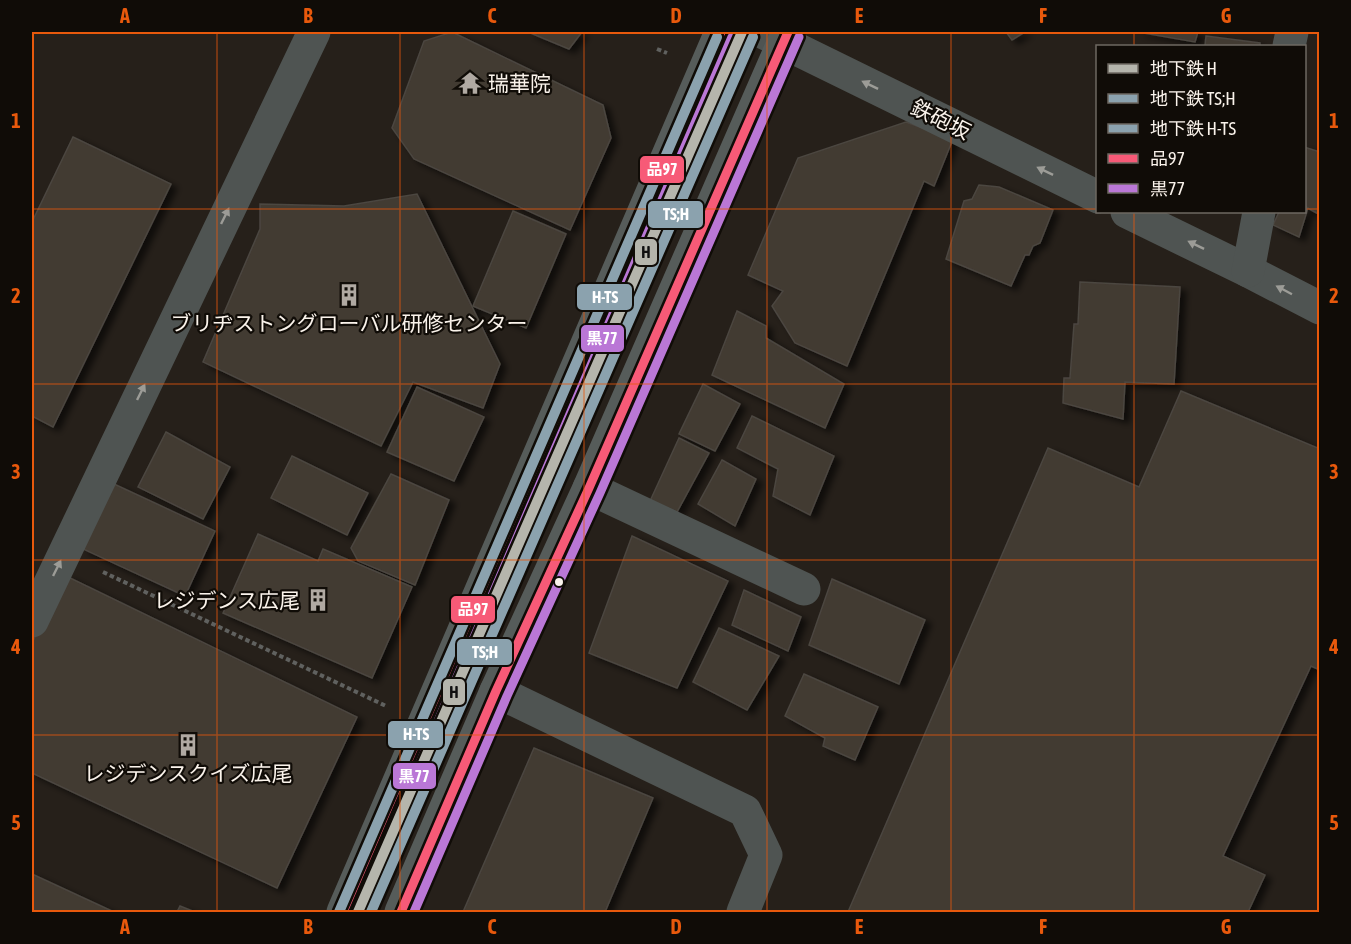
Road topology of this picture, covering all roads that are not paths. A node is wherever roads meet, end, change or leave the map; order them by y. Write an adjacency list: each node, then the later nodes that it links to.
1 (314, 32): 11 (street, one-way to 1)
2 (721, 32): 13 (main road)
3 (778, 35): 4 (street, 鉄砲坂, one-way to 3); 9 (main road)
4 (1096, 196)
5 (1129, 213): 7 (street, one-way to 5)
6 (1259, 213): 7 (street)
7 (1248, 271): 8 (street, one-way to 7)
8 (1320, 308)
9 (589, 488): 10 (street); 12 (main road)
10 (804, 589)
11 (32, 621)
12 (496, 691): 14 (main road); 15 (street)
13 (343, 912)
14 (401, 912)
15 (743, 912)

